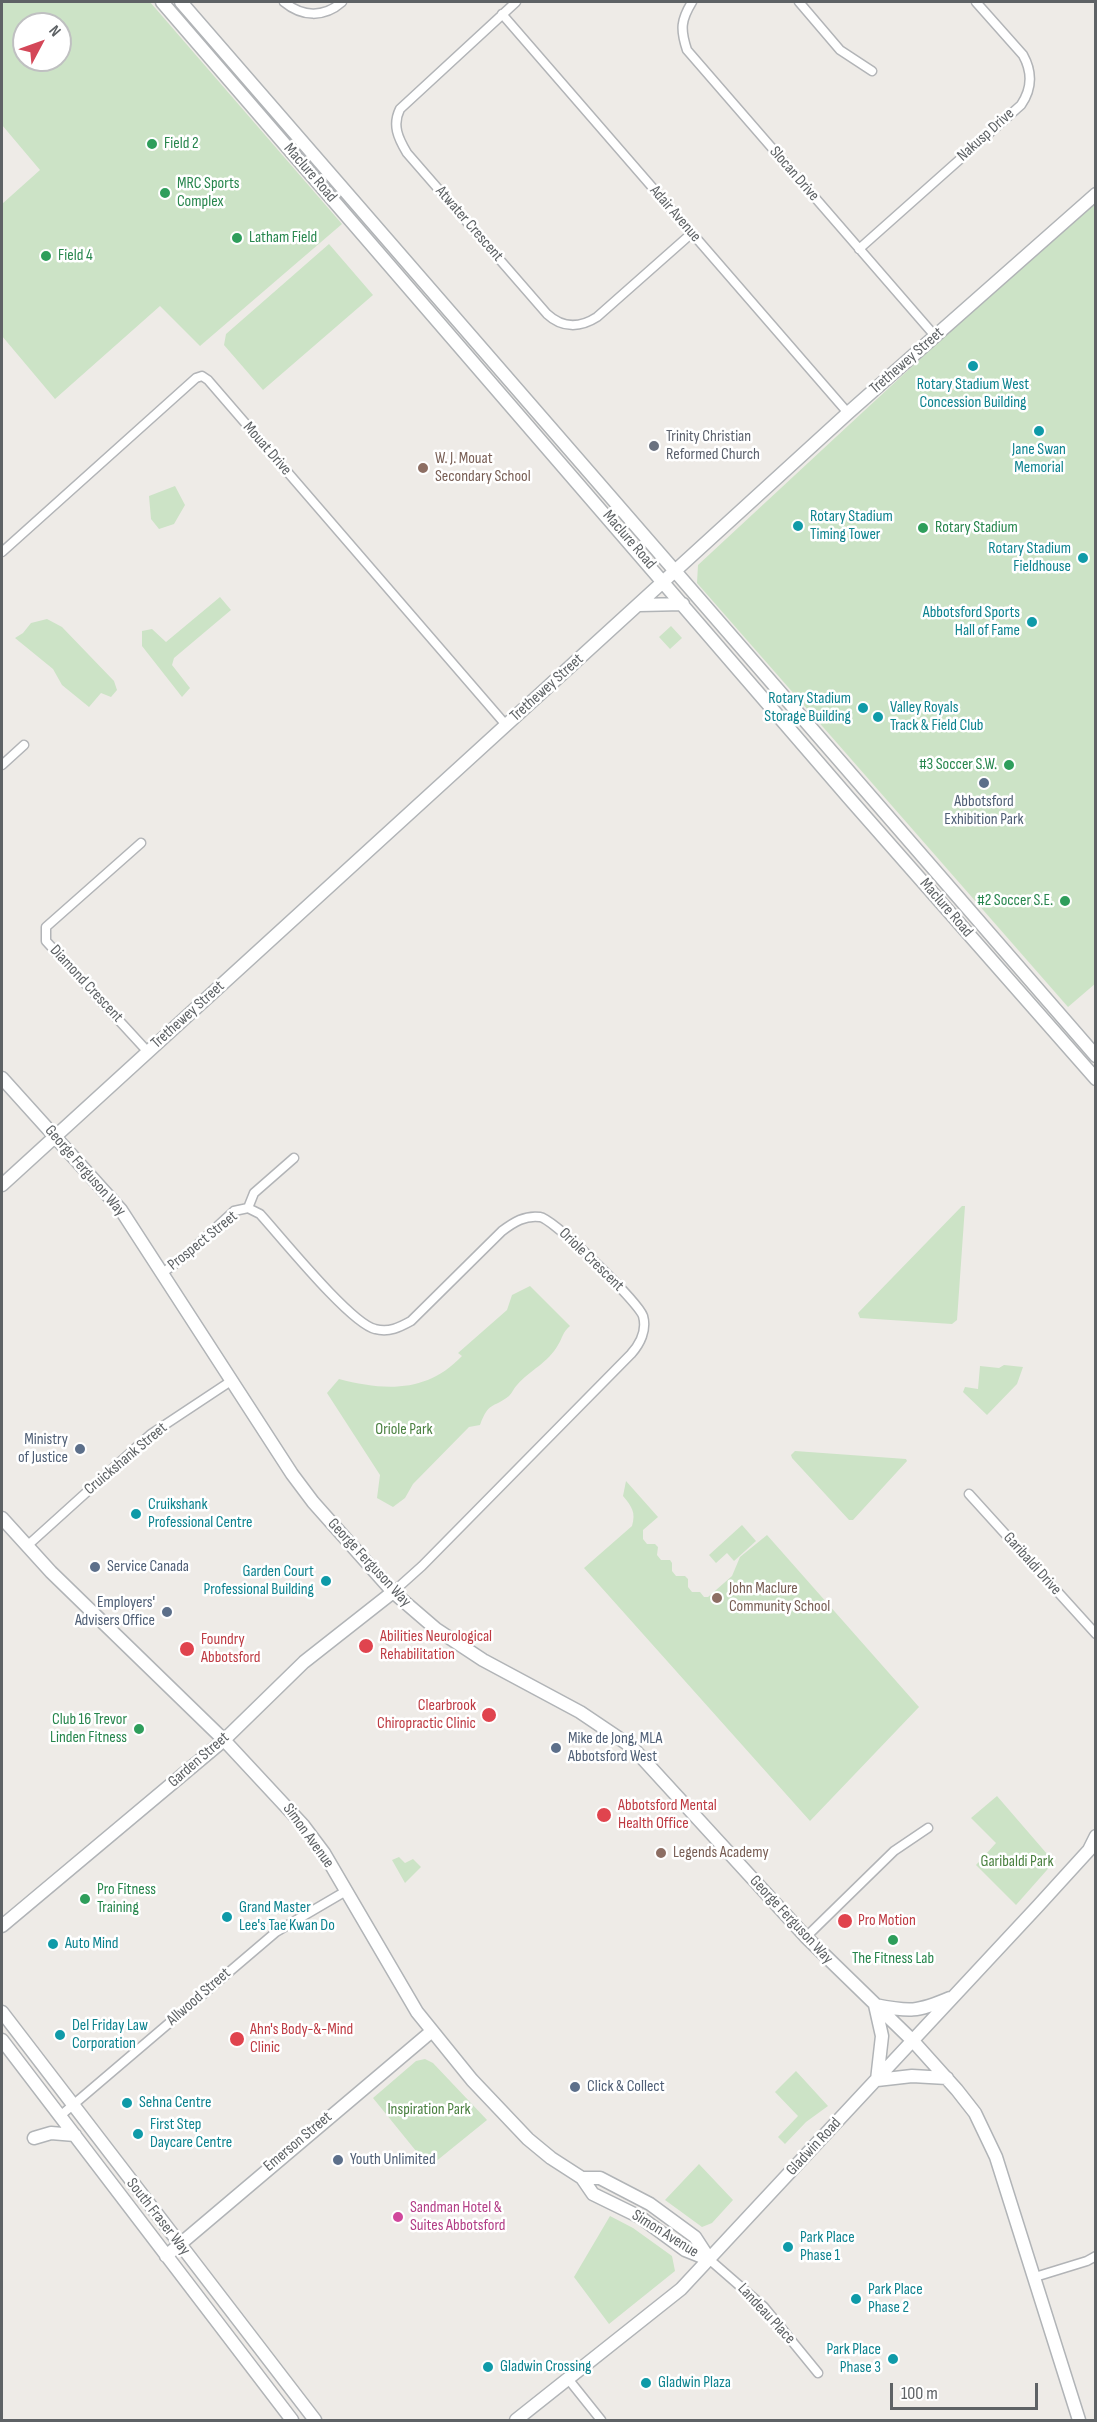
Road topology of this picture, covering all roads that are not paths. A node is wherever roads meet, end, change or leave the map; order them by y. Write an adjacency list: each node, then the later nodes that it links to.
1 (162, 2): 18 (main road, Maclure Road)
2 (182, 2): 17 (main road, Maclure Road)
3 (284, 2): 4 (street)
4 (342, 2)
5 (516, 2): 9 (street, Atwater Crescent)
6 (692, 2): 13 (street, Slocan Drive)
7 (799, 2): 10 (street)
8 (976, 2): 13 (street, Nakusp Drive)
9 (502, 14): 12 (street, Adair Avenue); 12 (street, Atwater Crescent)
10 (872, 72)
11 (1095, 194): 14 (main road, Trethewey Street)
12 (692, 233): 15 (street, Adair Avenue)
13 (859, 249): 14 (street, Slocan Drive)
14 (935, 336): 15 (main road, Trethewey Street)
15 (848, 413): 17 (main road, Trethewey Street)
16 (2, 552): 21 (street, Mouat Drive)
17 (675, 571): 18 (main road, Trethewey Street); 26 (main road, Maclure Road)
18 (664, 581): 19 (main road, Maclure Road); 20 (main road, Trethewey Street)
19 (683, 604): 20 (main road); 26 (main road, Maclure Road)
20 (639, 605): 21 (main road, Trethewey Street)
21 (506, 725): 25 (main road, Trethewey Street)
22 (24, 745): 23 (street)
23 (2, 765)
24 (141, 843): 25 (street, Diamond Crescent)
25 (148, 1052): 29 (main road, Trethewey Street)
26 (1092, 1062): 28 (main road, Maclure Road)
27 (2, 1078): 29 (main road, George Ferguson Way)
28 (1095, 1079)
29 (55, 1136): 31 (main road, Trethewey Street); 33 (main road, George Ferguson Way)
30 (294, 1158): 32 (street, Prospect Street)
31 (2, 1185)
32 (248, 1208): 33 (street, Prospect Street); 38 (street, Oriole Crescent)
33 (161, 1274): 34 (main road, George Ferguson Way)
34 (231, 1381): 37 (street, Cruickshank Street); 38 (main road, George Ferguson Way)
35 (969, 1494): 39 (street, Garibaldi Drive)
36 (2, 1518): 37 (main road, Simon Avenue)
37 (27, 1546): 40 (main road, Simon Avenue)
38 (393, 1592): 40 (main road, Garden Street); 46 (main road, George Ferguson Way)
39 (1095, 1634)
40 (224, 1740): 44 (main road, Simon Avenue); 45 (main road, Garden Street)
41 (928, 1828): 46 (street)
42 (1095, 1836): 43 (main road, Gladwin Road)
43 (1092, 1848): 47 (main road, Gladwin Road)
44 (346, 1891): 50 (main road, Simon Avenue); 55 (street, Allwood Street)
45 (2, 1926)
46 (806, 1937): 48 (main road, George Ferguson Way)
47 (954, 1997): 48 (main road); 52 (main road, Gladwin Road)
48 (875, 2005): 52 (main road, George Ferguson Way); 54 (main road)
49 (2, 2012): 55 (main road, South Fraser Way)
50 (432, 2031): 58 (main road, Emerson Street); 61 (main road, Simon Avenue)
51 (2, 2040): 56 (main road, South Fraser Way)
52 (913, 2041): 53 (main road, George Ferguson Way); 54 (main road, Gladwin Road)
53 (947, 2078): 54 (main road); 62 (main road, George Ferguson Way)
54 (877, 2080): 61 (main road, Gladwin Road)
55 (72, 2104): 56 (street, Allwood Street); 58 (main road, South Fraser Way)
56 (60, 2116): 57 (main road, South Fraser Way); 57 (main road)
57 (75, 2135): 59 (main road, South Fraser Way)
58 (179, 2244): 59 (main road, Emerson Street); 66 (main road, South Fraser Way)
59 (166, 2256): 65 (main road, South Fraser Way)
60 (1095, 2256): 62 (street)
61 (710, 2260): 63 (street, Landeau Place); 64 (main road, Gladwin Road)
62 (1035, 2277): 69 (main road, George Ferguson Way)
63 (818, 2373)
64 (569, 2379): 67 (main road, Gladwin Road); 68 (street)
65 (292, 2421)
66 (315, 2421)
67 (516, 2421)
68 (601, 2421)
69 (1079, 2421)

